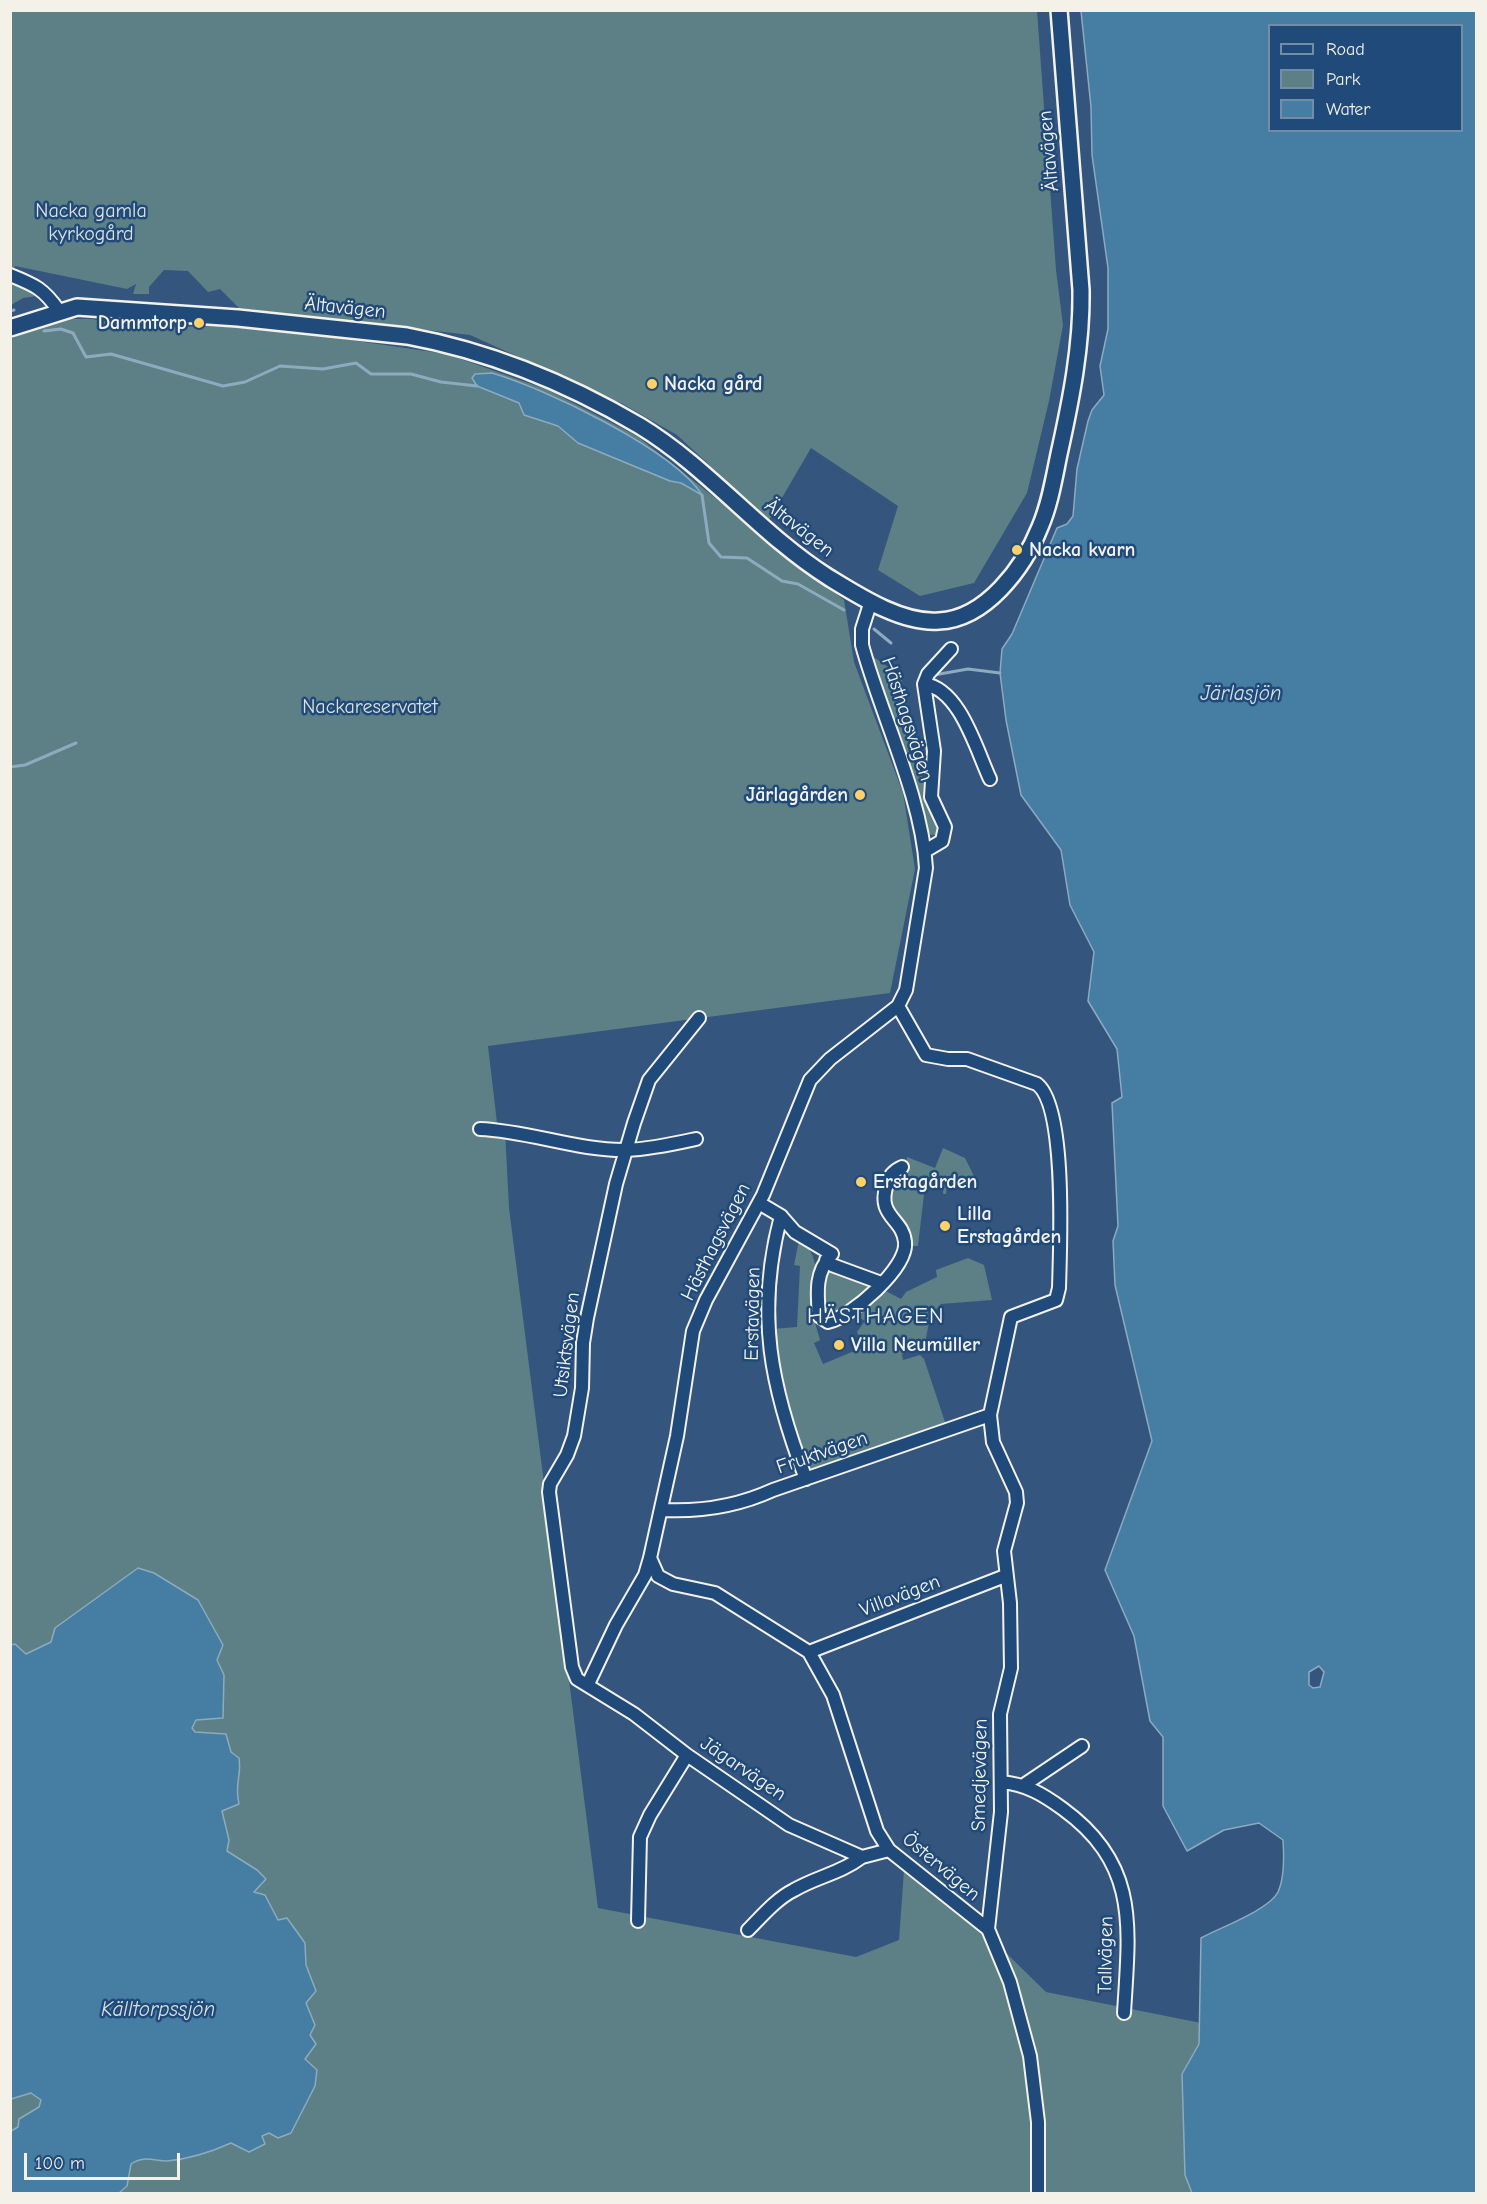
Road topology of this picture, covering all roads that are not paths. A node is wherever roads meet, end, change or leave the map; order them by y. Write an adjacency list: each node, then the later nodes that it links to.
1 (1059, 10): 5 (main road, Ältavägen)
2 (10, 275): 3 (street)
3 (59, 311): 4 (main road, Ältavägen); 5 (main road, Ältavägen)
4 (10, 328)
5 (872, 601): 9 (street, Hästhagsvägen)
6 (951, 649): 7 (street, Hästhagsvägen)
7 (924, 684): 8 (street, Hästhagsvägen); 9 (street, Hästhagsvägen)
8 (990, 779)
9 (925, 850): 10 (street, Hästhagsvägen)
10 (898, 1006): 16 (street, Hästhagsvägen); 20 (street, Smedjevägen)
11 (699, 1018): 14 (street, Utsiktsvägen)
12 (480, 1129): 14 (street)
13 (696, 1139): 14 (street)
14 (626, 1150): 26 (street, Utsiktsvägen)
15 (902, 1167): 19 (street)
16 (759, 1203): 17 (street); 22 (street, Hästhagsvägen)
17 (781, 1216): 18 (street); 21 (street, Erstavägen)
18 (829, 1257): 19 (street); 19 (street)
19 (881, 1283)
20 (990, 1415): 21 (street, Fruktvägen); 24 (street, Smedjevägen)
21 (806, 1479): 22 (street, Fruktvägen)
22 (662, 1510): 23 (street, Hästhagsvägen)
23 (650, 1558): 25 (street, Östervägen); 26 (street, Hästhagsvägen)
24 (1005, 1576): 25 (street, Villavägen); 29 (street, Smedjevägen)
25 (809, 1652): 31 (street, Östervägen)
26 (588, 1684): 28 (street, Jägarvägen)
27 (1082, 1746): 30 (street)
28 (687, 1755): 32 (street, Jägarvägen); 33 (street)
29 (1001, 1782): 30 (street, Tallvägen); 34 (street, Smedjevägen)
30 (1024, 1785): 36 (street, Tallvägen)
31 (889, 1850): 32 (street); 34 (street, Östervägen)
32 (862, 1857): 35 (street)
33 (638, 1921)
34 (988, 1929): 37 (street, Östervägen)
35 (748, 1930)
36 (1124, 2013)
37 (1038, 2193)

